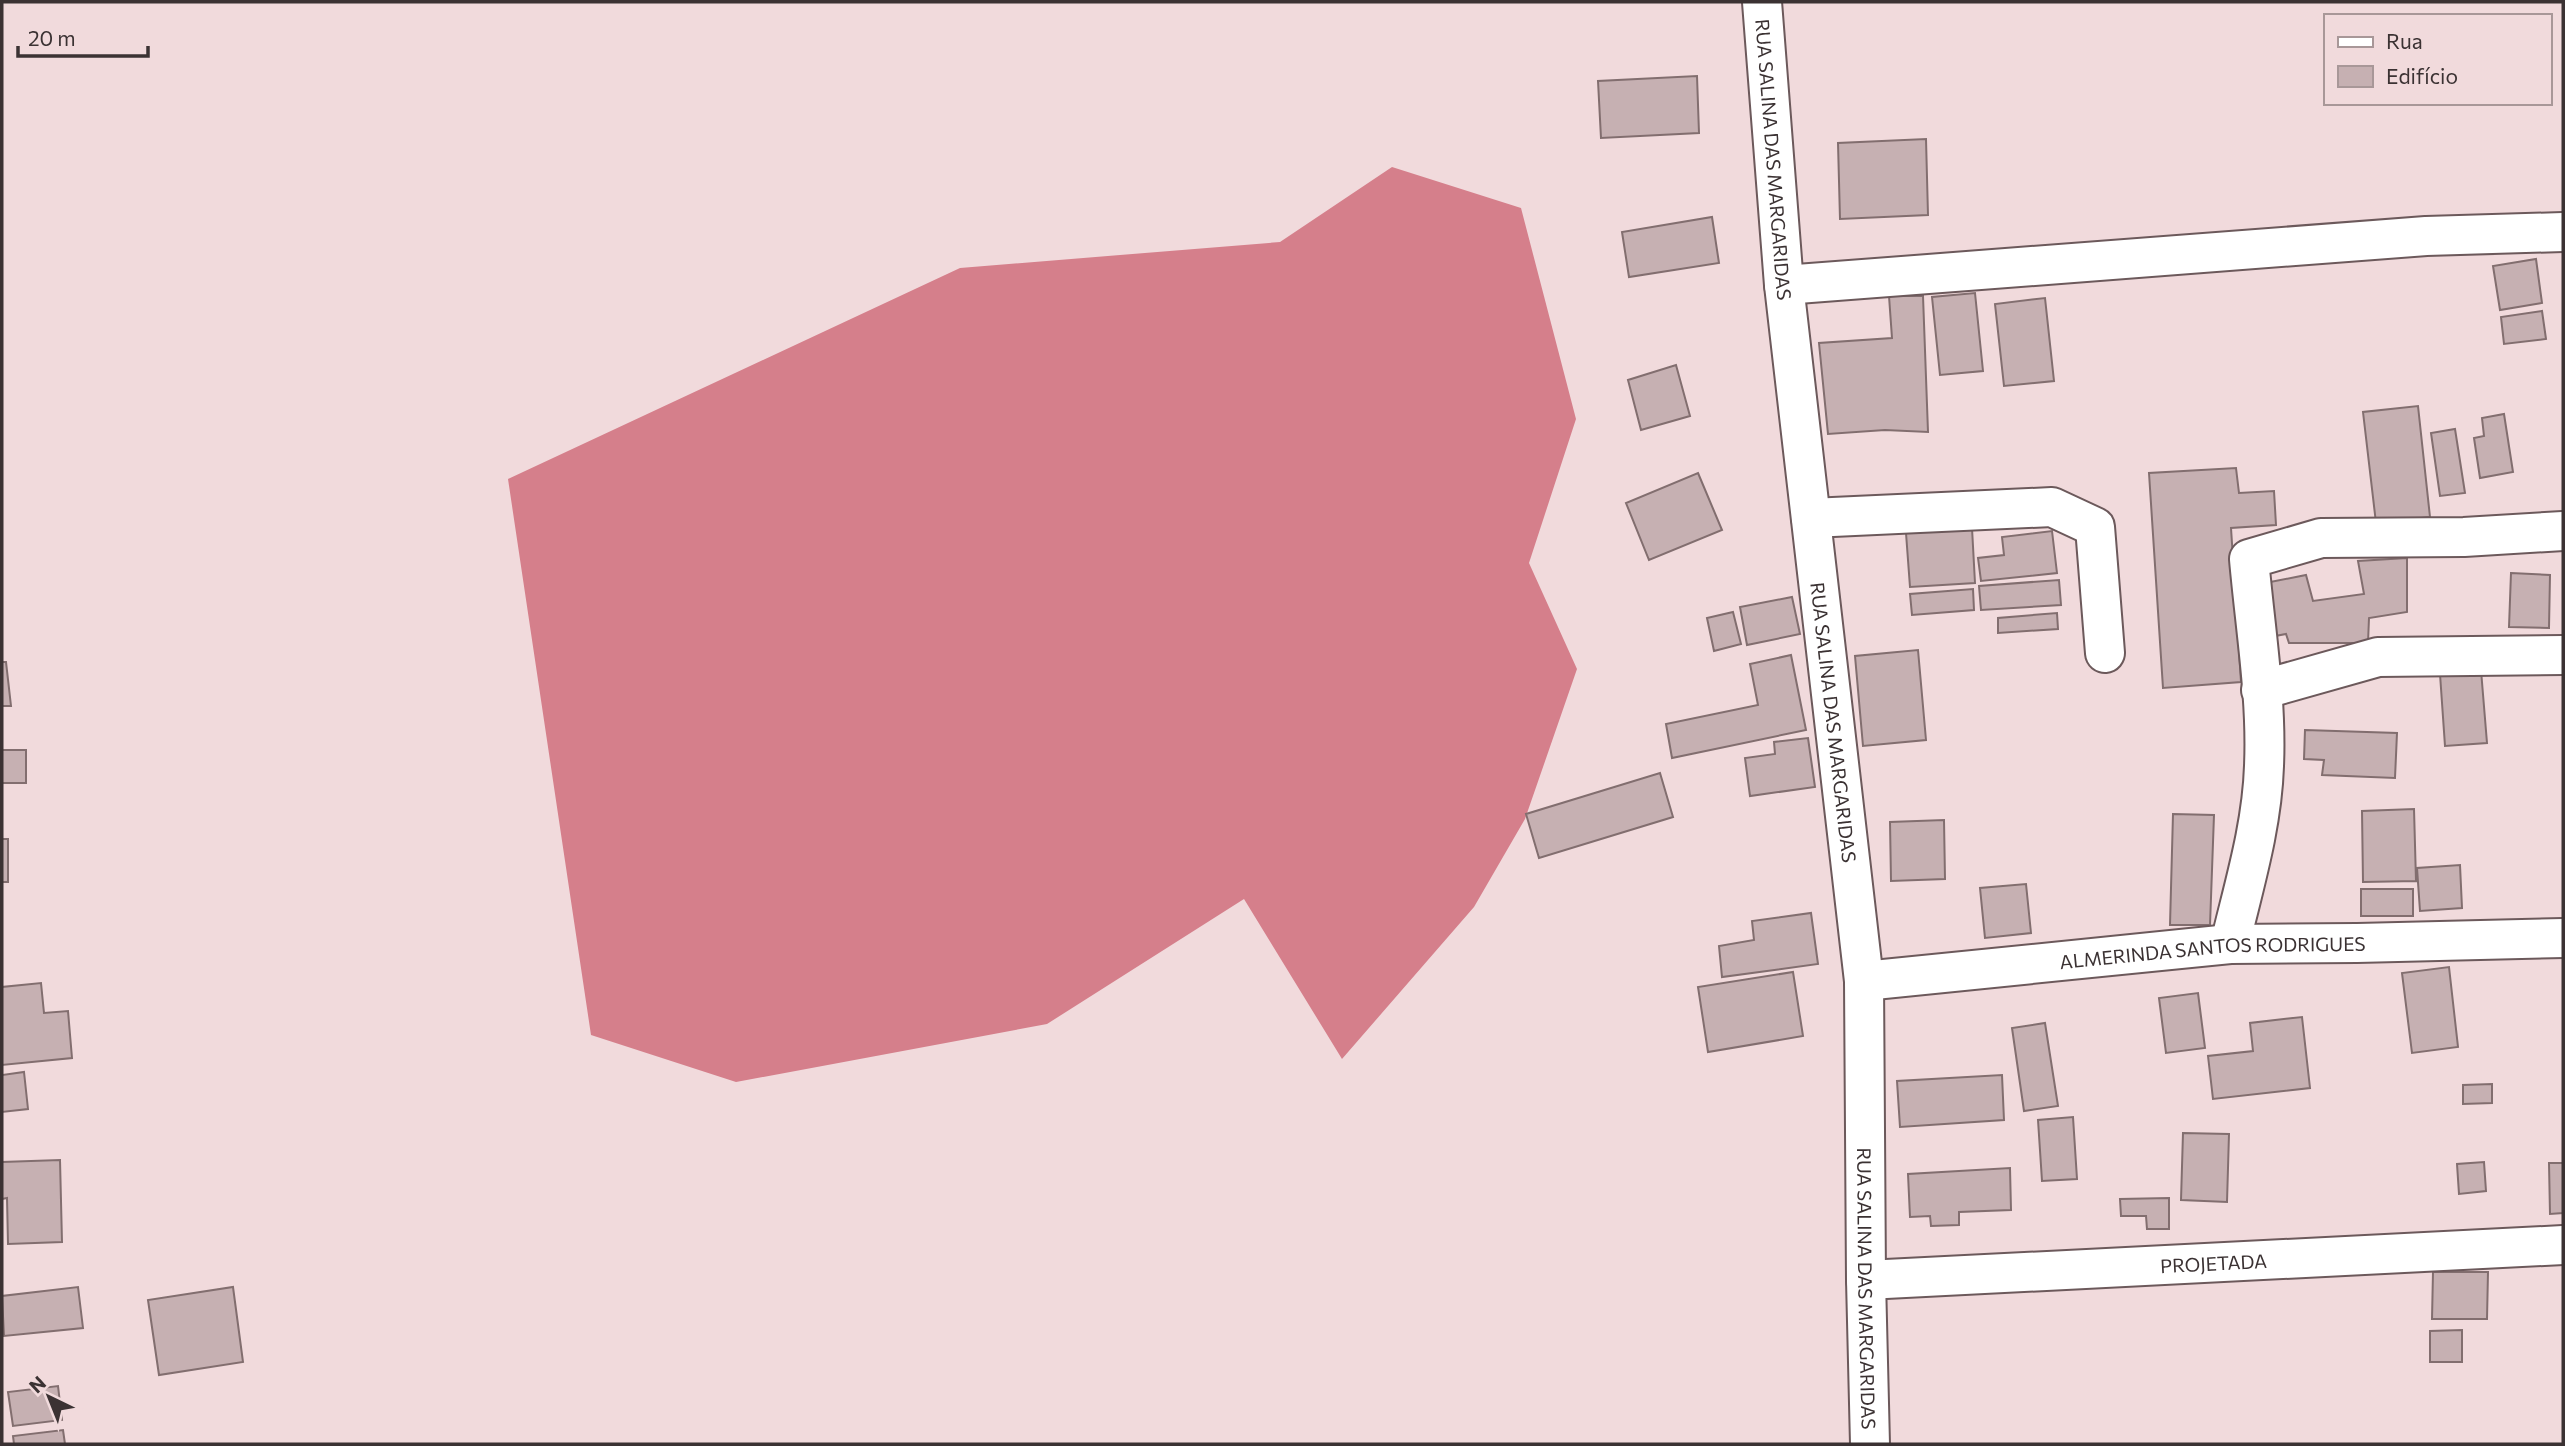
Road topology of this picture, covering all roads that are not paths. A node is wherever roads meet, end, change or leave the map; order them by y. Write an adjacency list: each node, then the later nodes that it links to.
1 (1762, 2): 3 (street, RUA SALINA DAS MARGARIDAS)
2 (2563, 232): 3 (street)
3 (1784, 285): 4 (street, RUA SALINA DAS MARGARIDAS)
4 (1811, 518): 6 (street); 11 (street, RUA SALINA DAS MARGARIDAS)
5 (2563, 531): 8 (street)
6 (2105, 653)
7 (2563, 655): 8 (street)
8 (2261, 690): 10 (street)
9 (2563, 938): 10 (street, ALMERINDA SANTOS RODRIGUES)
10 (2230, 944): 11 (street, ALMERINDA SANTOS RODRIGUES)
11 (1864, 981): 13 (street, RUA SALINA DAS MARGARIDAS)
12 (2563, 1245): 13 (street, PROJETADA)
13 (1866, 1280): 14 (street, RUA SALINA DAS MARGARIDAS)
14 (1870, 1444)

